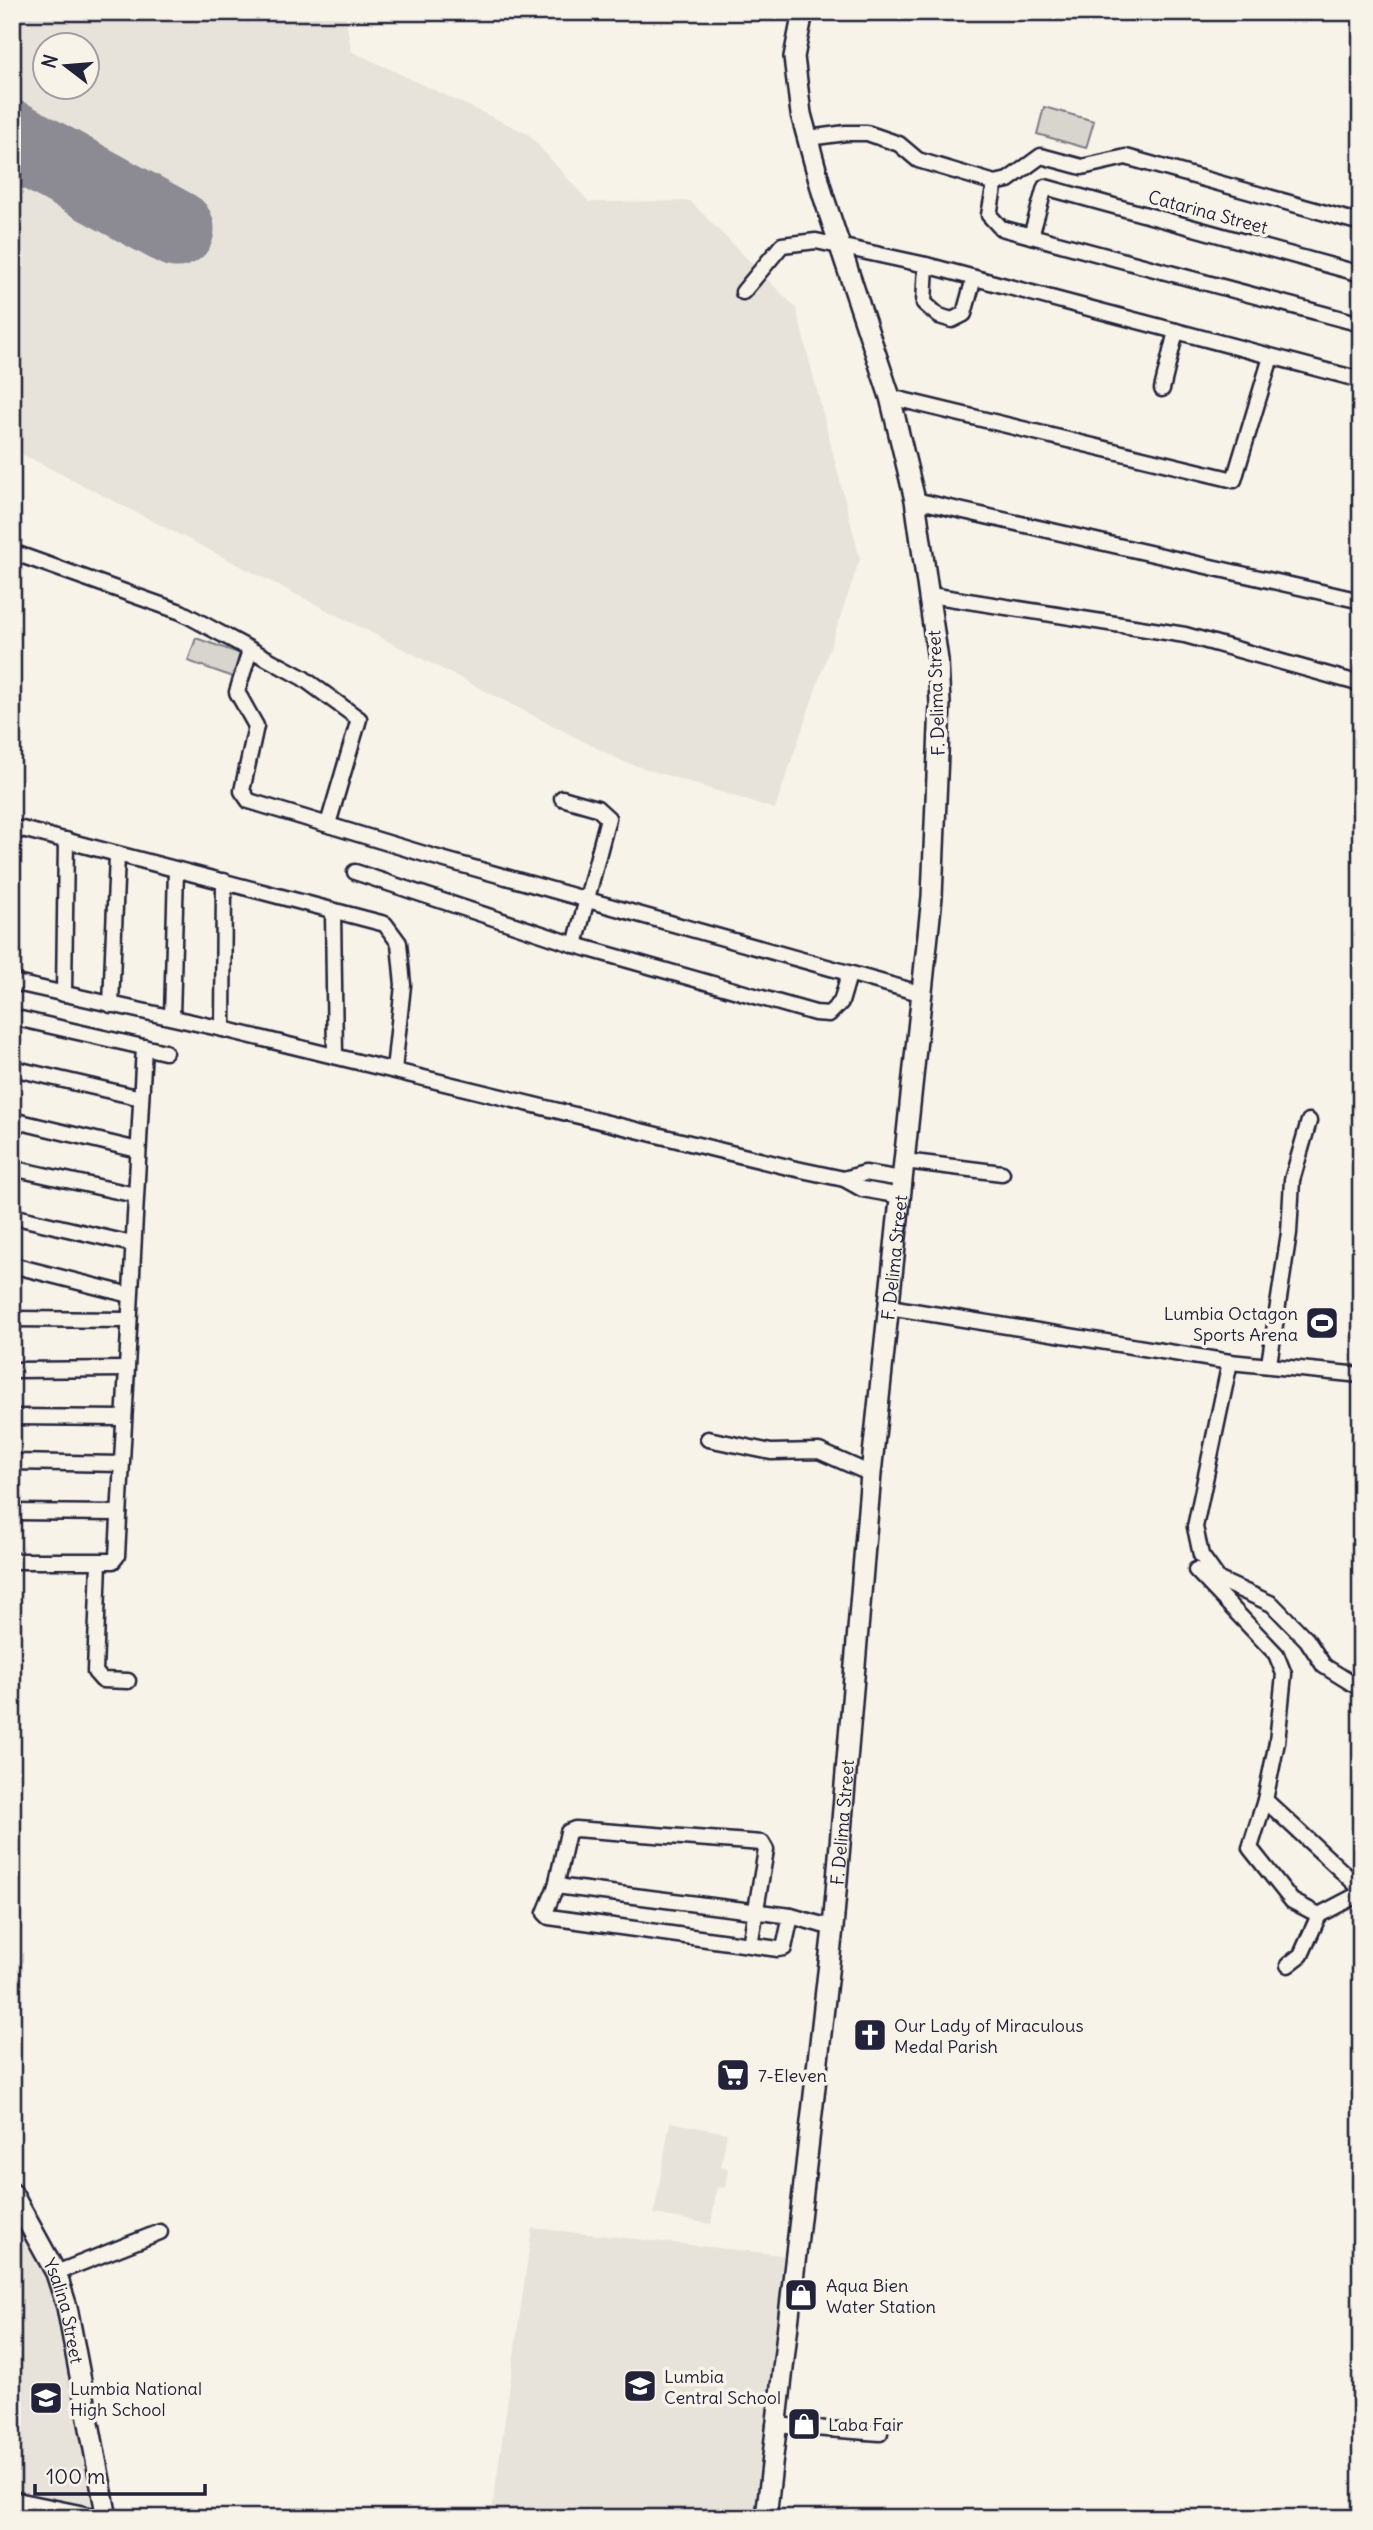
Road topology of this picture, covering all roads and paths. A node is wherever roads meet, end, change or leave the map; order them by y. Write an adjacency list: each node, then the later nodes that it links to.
1 (803, 12): 2 (street, F. Delima Street)
2 (808, 138): 3 (street); 6 (street, F. Delima Street)
3 (995, 183): 4 (street); 5 (street)
4 (1361, 223)
5 (1031, 236): 8 (street, Catarina Street); 11 (street)
6 (842, 247): 7 (street); 10 (street); 16 (street, F. Delima Street)
7 (926, 265): 9 (street); 9 (street)
8 (1361, 274)
9 (974, 278): 12 (street)
10 (743, 292)
11 (1361, 324)
12 (1175, 331): 13 (street); 15 (street)
13 (1271, 357): 14 (street); 16 (street)
14 (1361, 380)
15 (1162, 389)
16 (890, 397): 17 (street, F. Delima Street)
17 (915, 500): 19 (street, F. Delima Street); 20 (street)
18 (12, 552): 21 (street)
19 (930, 596): 22 (street); 37 (street, F. Delima Street)
20 (1361, 601)
21 (250, 650): 24 (street); 24 (street)
22 (1361, 684)
23 (562, 798): 31 (street)
24 (328, 824): 31 (street)
25 (12, 835): 26 (street)
26 (66, 841): 27 (street); 36 (street)
27 (117, 855): 28 (street); 38 (street)
28 (176, 870): 30 (street); 40 (street)
29 (355, 872): 33 (street)
30 (224, 881): 32 (street); 41 (street)
31 (588, 900): 33 (street); 34 (street)
32 (333, 912): 44 (street); 46 (street)
33 (575, 945): 34 (street)
34 (849, 975): 37 (street)
35 (12, 978): 36 (street)
36 (64, 994): 38 (street)
37 (923, 994): 53 (street, F. Delima Street)
38 (111, 1005): 40 (street)
39 (12, 1017): 42 (street)
40 (172, 1017): 41 (street)
41 (223, 1028): 44 (street)
42 (144, 1047): 43 (street); 47 (street)
43 (165, 1052)
44 (335, 1056): 46 (street)
45 (12, 1068): 47 (street)
46 (394, 1070): 53 (street)
47 (141, 1098): 50 (street)
48 (12, 1121): 50 (street)
49 (1310, 1121): 63 (street)
50 (138, 1150): 54 (street)
51 (12, 1168): 54 (street)
52 (1002, 1173): 53 (street)
53 (903, 1179): 59 (street, F. Delima Street)
54 (135, 1195): 56 (street)
55 (12, 1216): 56 (street)
56 (132, 1244): 58 (street)
57 (12, 1265): 58 (street)
58 (130, 1294): 61 (street)
59 (889, 1307): 62 (street); 72 (street, F. Delima Street)
60 (12, 1319): 61 (street)
61 (128, 1320): 65 (street)
62 (1230, 1362): 63 (street); 79 (street)
63 (1269, 1364): 66 (street)
64 (12, 1370): 65 (street)
65 (126, 1370): 68 (street)
66 (1361, 1375)
67 (12, 1416): 68 (street)
68 (123, 1418): 71 (street)
69 (708, 1439): 72 (street)
70 (12, 1462): 71 (street)
71 (121, 1464): 74 (street)
72 (871, 1474): 86 (street, F. Delima Street)
73 (12, 1512): 74 (street)
74 (119, 1513): 76 (street)
75 (12, 1561): 76 (street)
76 (99, 1562): 78 (street)
77 (1196, 1570): 80 (street)
78 (128, 1681)
79 (1361, 1689)
80 (1265, 1800): 82 (street); 84 (street)
81 (556, 1886): 83 (street); 83 (street); 87 (street)
82 (1361, 1891): 84 (street)
83 (755, 1911): 85 (street); 87 (street)
84 (1319, 1915): 88 (street)
85 (791, 1916): 86 (street); 87 (street)
86 (833, 1928): 92 (street, F. Delima Street)
87 (750, 1945)
88 (1287, 1965)
89 (12, 2193): 91 (street, Ysalina Street)
90 (160, 2232): 91 (street)
91 (56, 2273): 95 (street, Ysalina Street)
92 (774, 2425): 93 (street); 96 (street, F. Delima Street)
93 (880, 2433)
94 (12, 2499): 95 (street)
95 (105, 2518)
96 (766, 2518)

